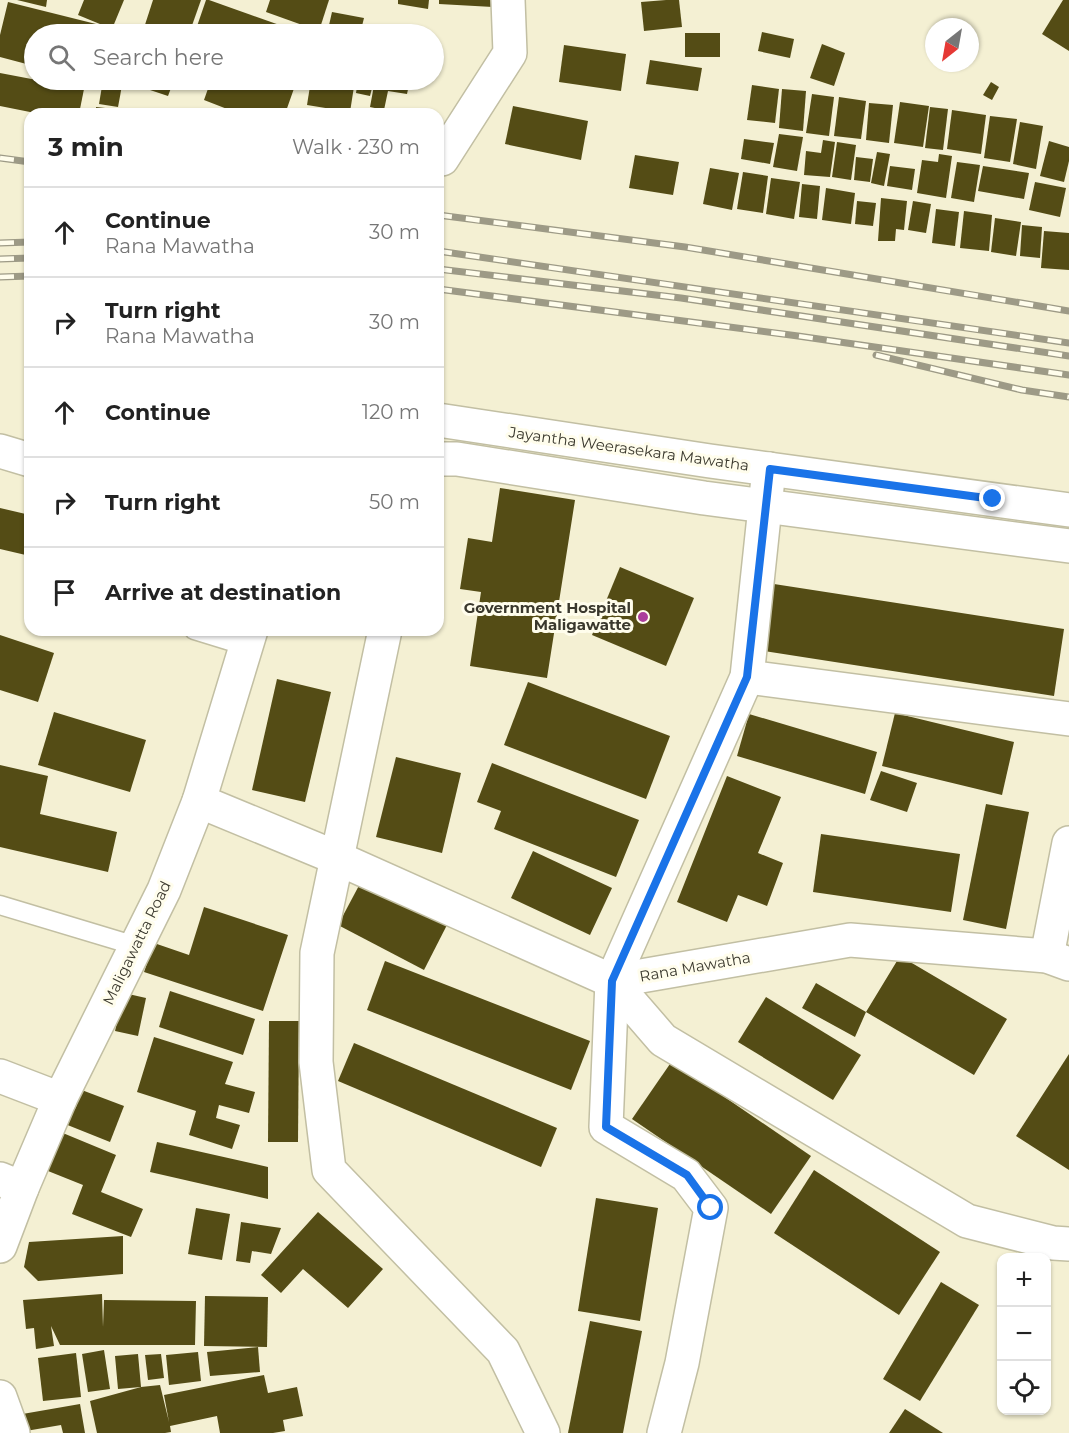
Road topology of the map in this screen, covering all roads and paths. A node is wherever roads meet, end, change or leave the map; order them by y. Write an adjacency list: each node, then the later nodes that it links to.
1 (508, 0): 2 (street)
2 (444, 156)
3 (444, 421): 4 (street, Jayantha Weerasekara Mawatha)
4 (608, 445): 8 (street, Jayantha Weerasekara Mawatha); 9 (street)
5 (0, 452): 6 (street)
6 (24, 458)
7 (444, 459): 9 (street)
8 (770, 469): 10 (street); 11 (street, Jayantha Weerasekara Mawatha)
9 (603, 483): 10 (street)
10 (765, 506): 12 (street); 15 (street)
11 (1069, 510)
12 (1069, 546)
13 (384, 636): 19 (street)
14 (249, 638): 17 (street, Maligawatta Road)
15 (747, 677): 16 (street); 23 (street)
16 (1069, 719)
17 (199, 801): 19 (street); 21 (street, Maligawatta Road)
18 (1069, 843): 22 (street)
19 (337, 858): 23 (street); 31 (street)
20 (0, 905): 21 (lane)
21 (136, 946): 25 (street, Maligawatta Road)
22 (1058, 960): 23 (street, Rana Mawatha)
23 (612, 981): 27 (street); 32 (street)
24 (0, 1076): 25 (street)
25 (60, 1099): 26 (street, Maligawatta Road)
26 (11, 1184): 28 (street, Maligawatta Road)
27 (1069, 1244)
28 (0, 1246)
29 (0, 1397): 30 (street)
30 (13, 1433)
31 (543, 1433)
32 (664, 1433)

